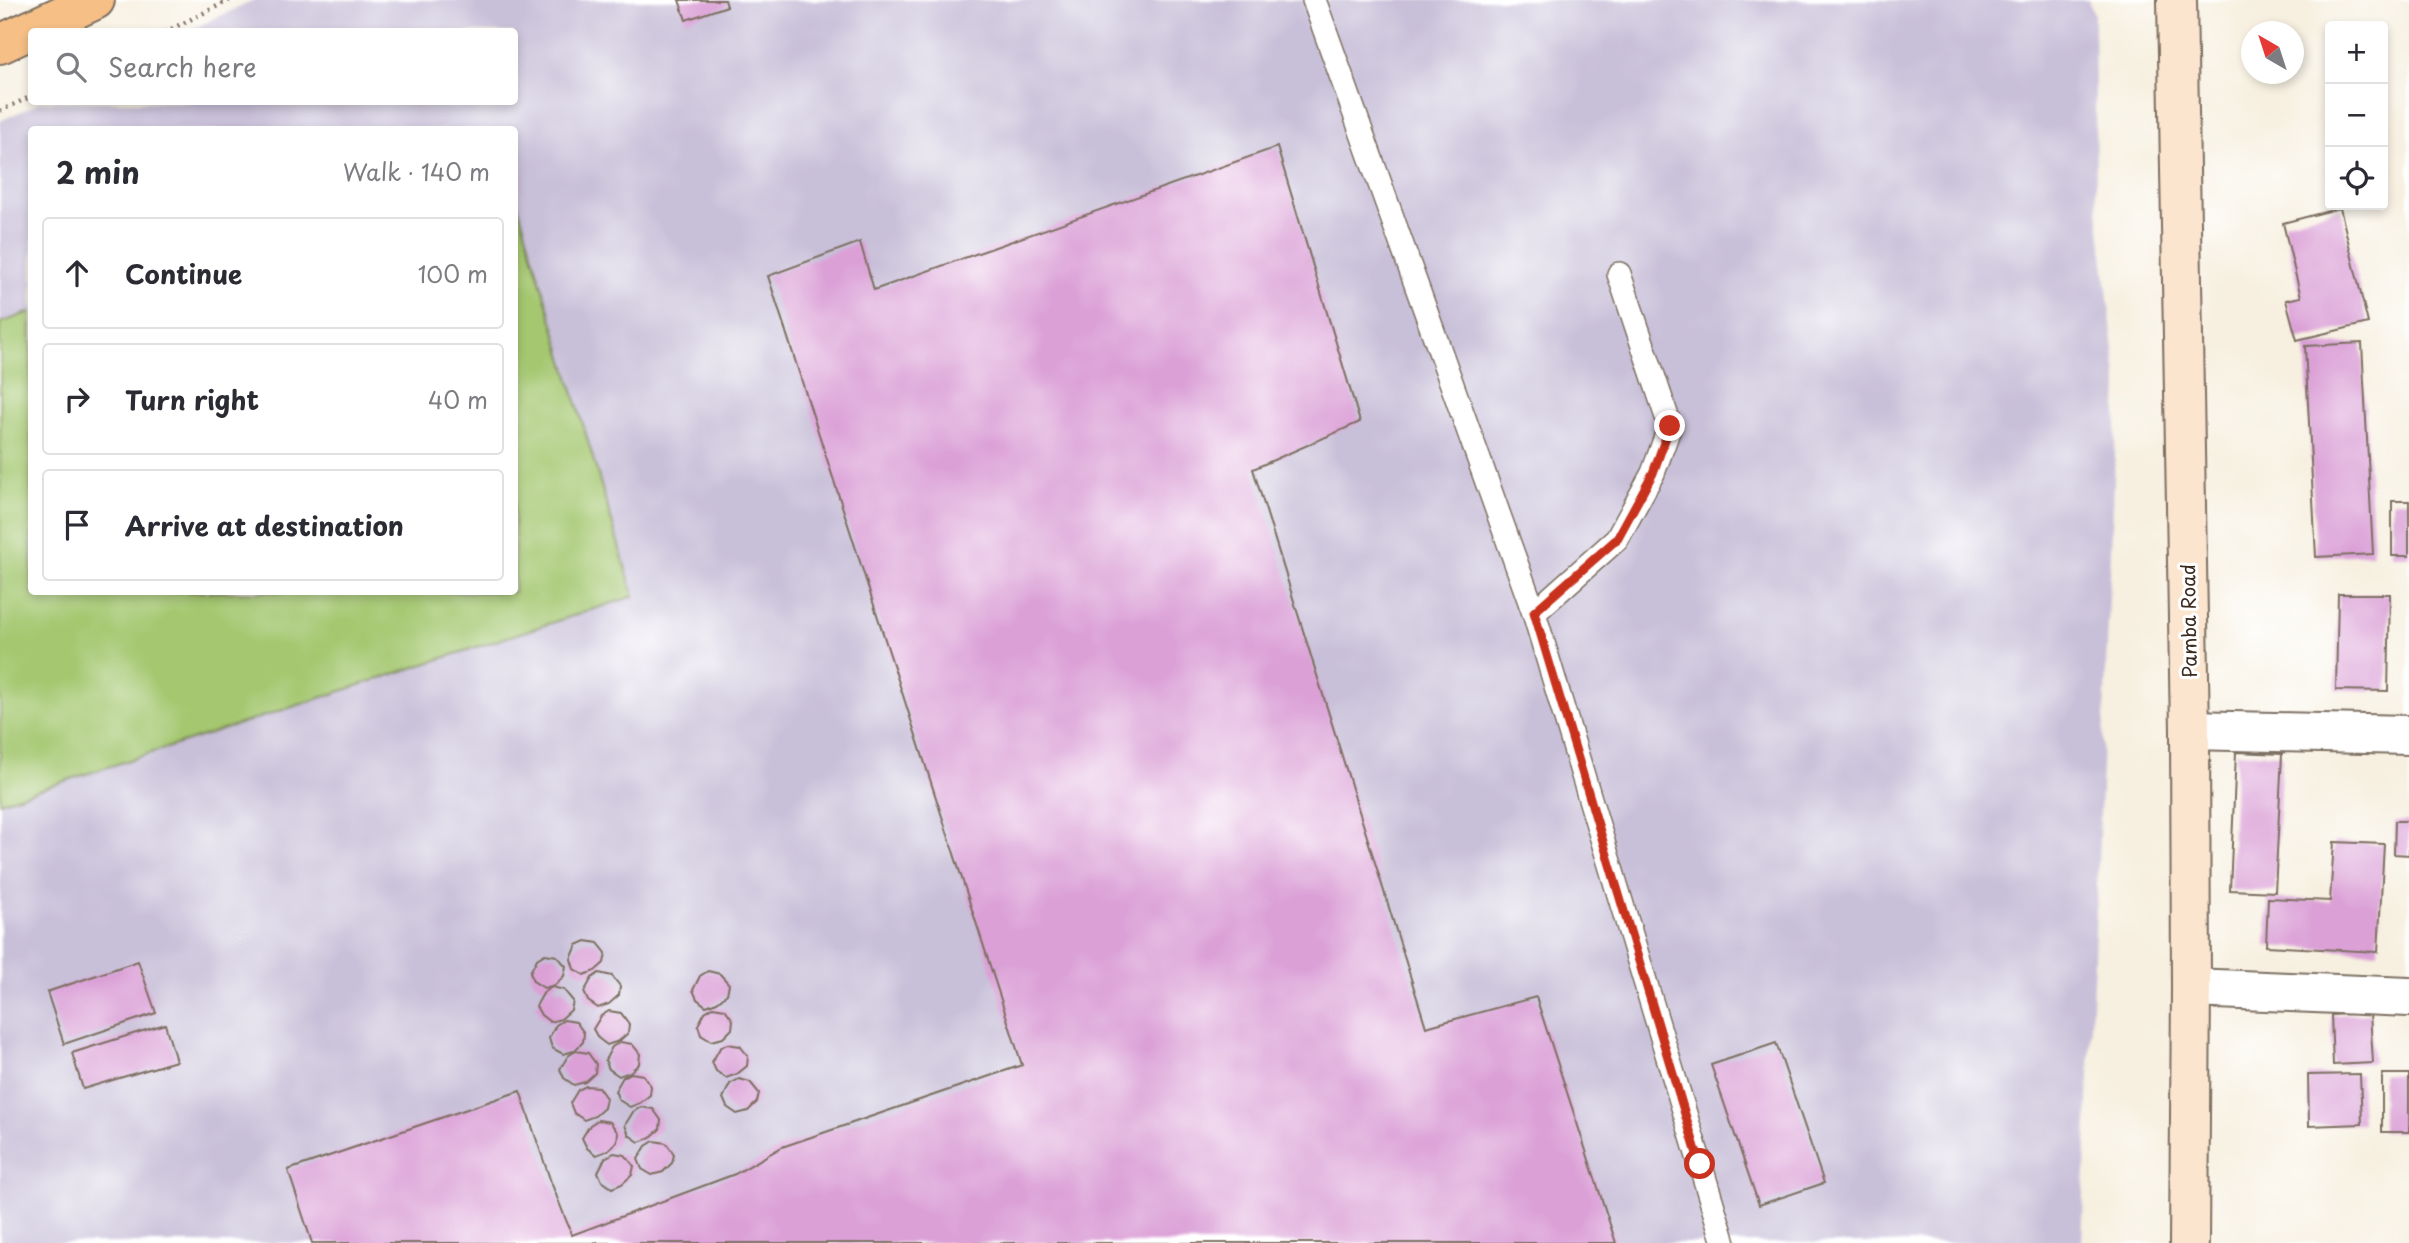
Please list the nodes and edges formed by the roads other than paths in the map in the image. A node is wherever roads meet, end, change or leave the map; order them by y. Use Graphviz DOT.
graph roads {
  1 [pos="95,0"];
  2 [pos="1314,0"];
  3 [pos="2177,0"];
  4 [pos="35,28"];
  5 [pos="28,31"];
  6 [pos="0,44"];
  7 [pos="1619,274"];
  8 [pos="1534,612"];
  9 [pos="2190,730"];
  10 [pos="2409,735"];
  11 [pos="2191,988"];
  12 [pos="2409,997"];
  13 [pos="1724,1243"];
  14 [pos="2189,1243"];
  1 -- 4 [label="main road"];
  2 -- 8 [label="lane"];
  3 -- 9 [label="main road, Pamba Road"];
  5 -- 6 [label="main road"];
  7 -- 8 [label="lane"];
  8 -- 13 [label="lane"];
  9 -- 10 [label="street"];
  9 -- 11 [label="main road, Pamba Road"];
  11 -- 12 [label="street"];
  11 -- 14 [label="main road, Pamba Road"];
}
